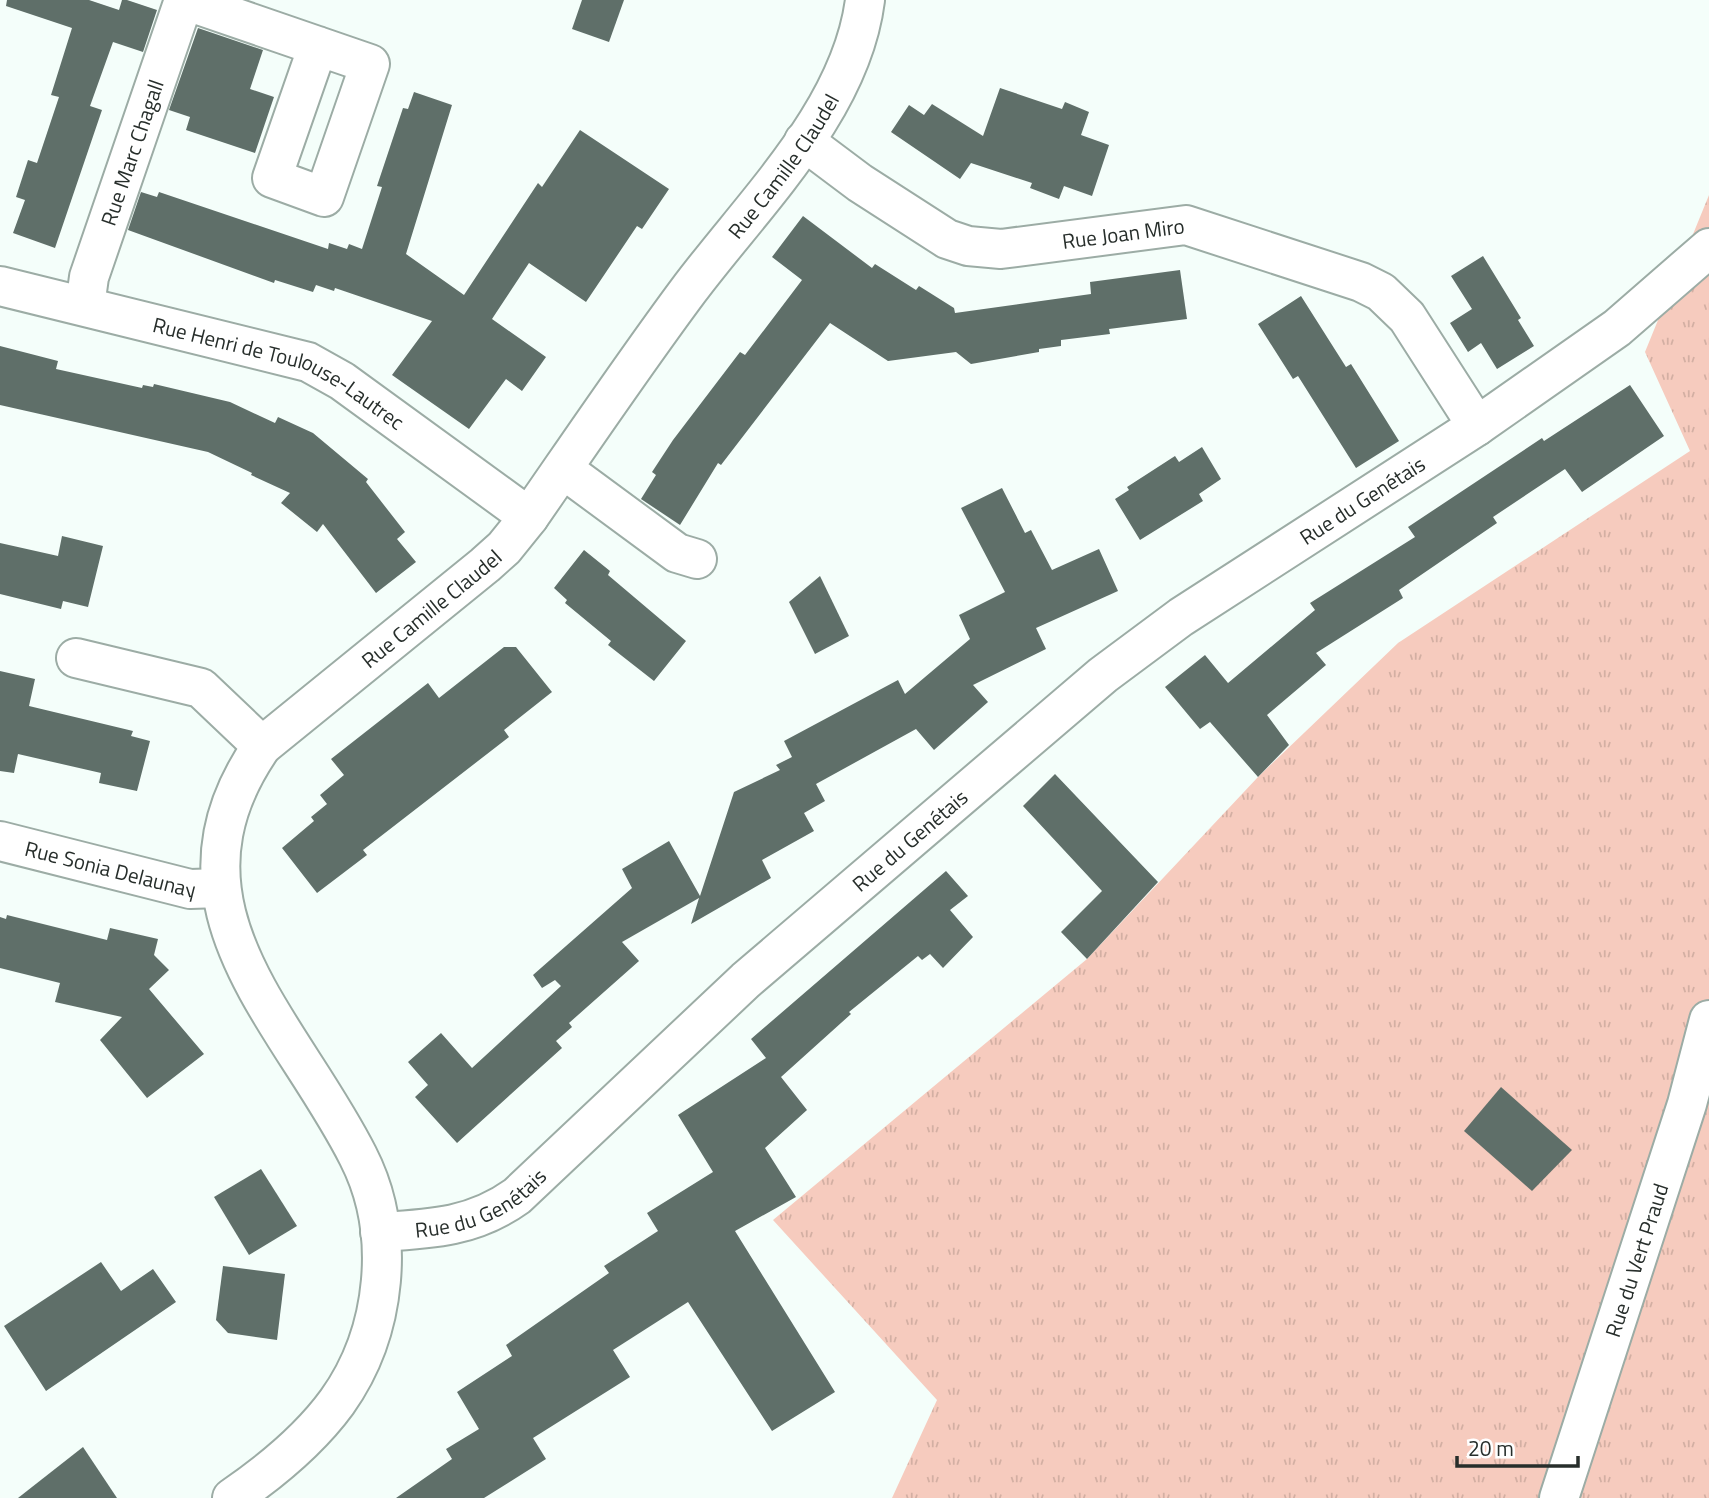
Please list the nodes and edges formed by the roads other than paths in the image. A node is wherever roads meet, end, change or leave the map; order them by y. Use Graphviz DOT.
graph roads {
  1 [pos="184,0"];
  2 [pos="865,0"];
  3 [pos="317,47"];
  4 [pos="804,141"];
  5 [pos="1709,248"];
  6 [pos="0,286"];
  7 [pos="85,306"];
  8 [pos="1478,426"];
  9 [pos="563,468"];
  10 [pos="529,517"];
  11 [pos="697,559"];
  12 [pos="76,658"];
  13 [pos="262,746"];
  14 [pos="0,841"];
  15 [pos="222,888"];
  16 [pos="1709,1020"];
  17 [pos="380,1232"];
  18 [pos="232,1498"];
  19 [pos="1559,1498"];
  1 -- 3 [label="street, Rue Marc Chagall"];
  1 -- 7 [label="street, Rue Marc Chagall"];
  2 -- 4 [label="street, Rue Camille Claudel"];
  4 -- 8 [label="street, Rue Joan Miro"];
  4 -- 9 [label="street, Rue Camille Claudel"];
  5 -- 8 [label="street, Rue du Genétais"];
  6 -- 7 [label="street, Rue Henri de Toulouse-Lautrec"];
  7 -- 10 [label="street, Rue Henri de Toulouse-Lautrec"];
  8 -- 17 [label="street, Rue du Genétais"];
  9 -- 10 [label="street, Rue Camille Claudel"];
  9 -- 11 [label="street"];
  10 -- 13 [label="street, Rue Camille Claudel"];
  12 -- 13 [label="street"];
  13 -- 15 [label="street, Rue Camille Claudel"];
  14 -- 15 [label="street, Rue Sonia Delaunay"];
  15 -- 17 [label="street, Rue Camille Claudel"];
  16 -- 19 [label="street, Rue du Vert Praud"];
  17 -- 18 [label="street, Rue du Genétais"];
}
